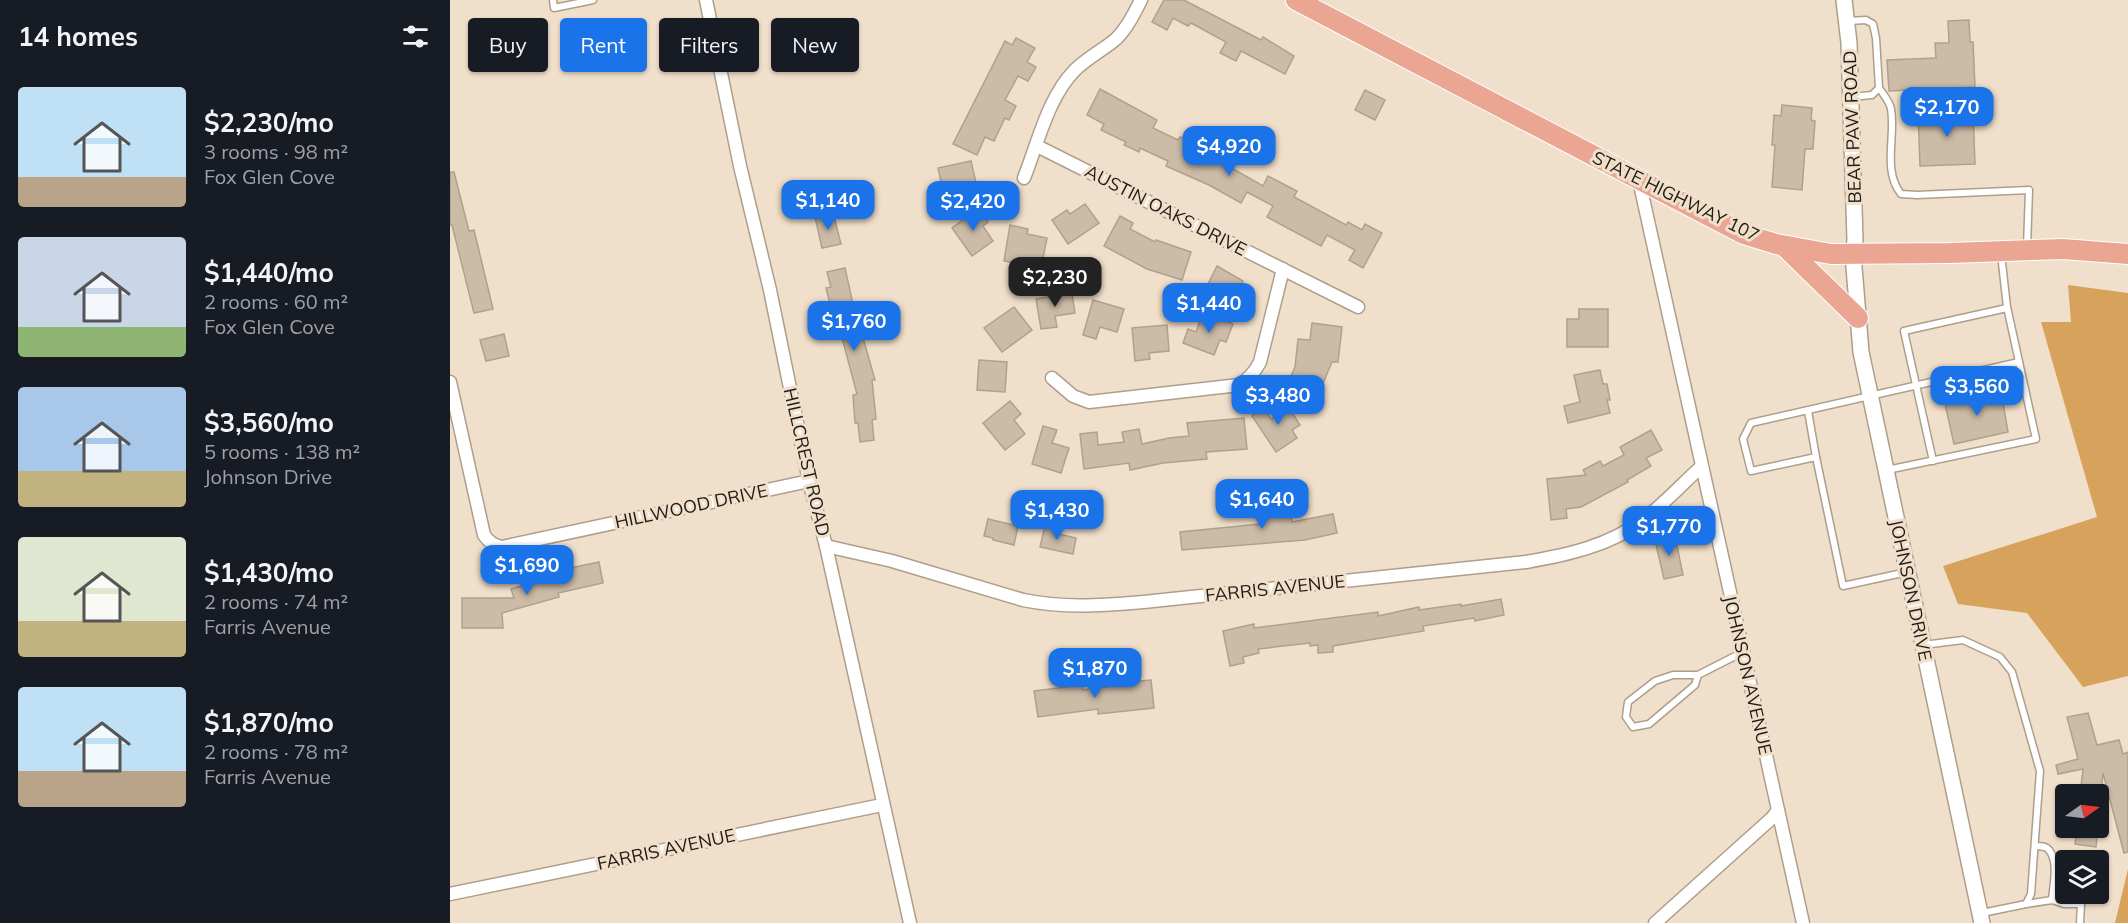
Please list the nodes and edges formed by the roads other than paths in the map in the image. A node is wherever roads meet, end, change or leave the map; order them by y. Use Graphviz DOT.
graph roads {
  1 [pos="553,0"];
  2 [pos="593,0"];
  3 [pos="706,0"];
  4 [pos="1141,0"];
  5 [pos="1296,0"];
  6 [pos="1844,0"];
  7 [pos="1847,21"];
  8 [pos="1879,88"];
  9 [pos="1851,97"];
  10 [pos="1037,146"];
  11 [pos="1024,178"];
  12 [pos="1640,180"];
  13 [pos="1784,246"];
  14 [pos="2027,250"];
  15 [pos="2001,251"];
  16 [pos="2128,254"];
  17 [pos="1853,255"];
  18 [pos="1283,269"];
  19 [pos="1358,307"];
  20 [pos="2007,308"];
  21 [pos="1858,318"];
  22 [pos="2019,362"];
  23 [pos="1052,378"];
  24 [pos="450,382"];
  25 [pos="1916,386"];
  26 [pos="1870,397"];
  27 [pos="1808,411"];
  28 [pos="1816,457"];
  29 [pos="1933,461"];
  30 [pos="1701,467"];
  31 [pos="1886,471"];
  32 [pos="809,481"];
  33 [pos="826,546"];
  34 [pos="1907,572"];
  35 [pos="1922,645"];
  36 [pos="1743,652"];
  37 [pos="1698,675"];
  38 [pos="882,805"];
  39 [pos="1778,810"];
  40 [pos="2035,846"];
  41 [pos="450,894"];
  42 [pos="2052,900"];
  43 [pos="2055,901"];
  44 [pos="2026,903"];
  45 [pos="2081,904"];
  46 [pos="1981,918"];
  47 [pos="910,923"];
  48 [pos="1655,923"];
  49 [pos="1803,923"];
  50 [pos="2080,923"];
  1 -- 2 [label="lane"];
  3 -- 32 [label="street, HILLCREST ROAD"];
  4 -- 10 [label="street"];
  5 -- 12 [label="main road, STATE HIGHWAY 107"];
  6 -- 7 [label="street, BEAR PAW ROAD"];
  7 -- 8 [label="lane"];
  7 -- 9 [label="street, BEAR PAW ROAD"];
  8 -- 9 [label="lane"];
  8 -- 14 [label="lane"];
  9 -- 17 [label="street, BEAR PAW ROAD"];
  10 -- 11 [label="street"];
  10 -- 18 [label="street, AUSTIN OAKS DRIVE"];
  12 -- 13 [label="main road, STATE HIGHWAY 107"];
  12 -- 30 [label="street, JOHNSON AVENUE"];
  13 -- 17 [label="main road, STATE HIGHWAY 107"];
  13 -- 21 [label="main road"];
  14 -- 15 [label="main road, STATE HIGHWAY 107"];
  14 -- 16 [label="main road, STATE HIGHWAY 107"];
  15 -- 17 [label="main road, STATE HIGHWAY 107"];
  15 -- 20 [label="lane"];
  17 -- 21 [label="street, JOHNSON DRIVE"];
  18 -- 19 [label="street, AUSTIN OAKS DRIVE"];
  18 -- 23 [label="street"];
  20 -- 22 [label="lane"];
  20 -- 25 [label="lane"];
  21 -- 26 [label="street, JOHNSON DRIVE"];
  22 -- 25 [label="lane"];
  22 -- 29 [label="lane"];
  24 -- 32 [label="street, HILLWOOD DRIVE"];
  25 -- 26 [label="lane"];
  25 -- 29 [label="lane"];
  26 -- 27 [label="lane"];
  26 -- 31 [label="street, JOHNSON DRIVE"];
  27 -- 28 [label="lane"];
  27 -- 28 [label="lane"];
  28 -- 34 [label="lane"];
  29 -- 31 [label="lane"];
  30 -- 33 [label="street, FARRIS AVENUE"];
  30 -- 36 [label="street, JOHNSON AVENUE"];
  31 -- 34 [label="street, JOHNSON DRIVE"];
  32 -- 33 [label="street, HILLCREST ROAD"];
  33 -- 38 [label="street, HILLCREST ROAD"];
  34 -- 35 [label="street, JOHNSON DRIVE"];
  35 -- 40 [label="lane"];
  35 -- 46 [label="street, JOHNSON DRIVE"];
  36 -- 37 [label="lane"];
  36 -- 39 [label="street, JOHNSON AVENUE"];
  37 -- 37 [label="lane"];
  38 -- 41 [label="street, FARRIS AVENUE"];
  38 -- 47 [label="street, HILLCREST ROAD"];
  39 -- 48 [label="street"];
  39 -- 49 [label="street, JOHNSON AVENUE"];
  40 -- 42 [label="lane"];
  40 -- 44 [label="lane"];
  42 -- 43 [label="lane"];
  42 -- 44 [label="lane"];
  44 -- 46 [label="lane"];
  45 -- 50 [label="lane"];
}
